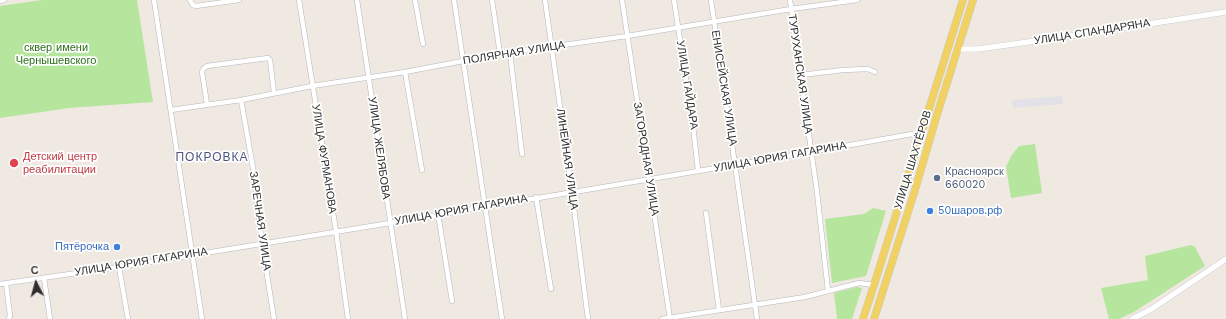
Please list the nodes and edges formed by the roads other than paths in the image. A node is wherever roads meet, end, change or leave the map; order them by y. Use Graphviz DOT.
graph roads {
  1 [pos="4,0"];
  2 [pos="154,0"];
  3 [pos="190,0"];
  4 [pos="239,0"];
  5 [pos="299,0"];
  6 [pos="358,0"];
  7 [pos="415,0"];
  8 [pos="454,0"];
  9 [pos="492,0"];
  10 [pos="545,0"];
  11 [pos="622,0"];
  12 [pos="674,0"];
  13 [pos="711,0"];
  14 [pos="790,0"];
  15 [pos="857,0"];
  16 [pos="963,0"];
  17 [pos="973,0"];
  18 [pos="0,1"];
  19 [pos="791,9"];
  20 [pos="1226,12"];
  21 [pos="714,22"];
  22 [pos="678,27"];
  23 [pos="627,36"];
  24 [pos="423,44"];
  25 [pos="552,47"];
  26 [pos="958,49"];
  27 [pos="510,53"];
  28 [pos="500,54"];
  29 [pos="463,61"];
  30 [pos="405,72"];
  31 [pos="875,72"];
  32 [pos="801,75"];
  33 [pos="369,77"];
  34 [pos="312,86"];
  35 [pos="274,93"];
  36 [pos="241,100"];
  37 [pos="207,104"];
  38 [pos="171,110"];
  39 [pos="920,138"];
  40 [pos="811,152"];
  41 [pos="522,154"];
  42 [pos="735,165"];
  43 [pos="422,170"];
  44 [pos="698,170"];
  45 [pos="649,179"];
  46 [pos="572,192"];
  47 [pos="536,197"];
  48 [pos="486,206"];
  49 [pos="706,213"];
  50 [pos="438,214"];
  51 [pos="390,223"];
  52 [pos="336,231"];
  53 [pos="262,243"];
  54 [pos="192,255"];
  55 [pos="1226,259"];
  56 [pos="119,266"];
  57 [pos="44,278"];
  58 [pos="6,283"];
  59 [pos="0,284"];
  60 [pos="874,285"];
  61 [pos="551,289"];
  62 [pos="828,291"];
  63 [pos="452,301"];
  64 [pos="754,305"];
  65 [pos="719,310"];
  66 [pos="670,318"];
  67 [pos="9,319"];
  68 [pos="50,319"];
  69 [pos="128,319"];
  70 [pos="202,319"];
  71 [pos="274,319"];
  72 [pos="348,319"];
  73 [pos="405,319"];
  74 [pos="502,319"];
  75 [pos="588,319"];
  76 [pos="662,319"];
  77 [pos="756,319"];
  78 [pos="863,319"];
  79 [pos="874,319"];
  80 [pos="1132,319"];
  1 -- 18 [label="street"];
  2 -- 38 [label="street"];
  3 -- 4 [label="street"];
  5 -- 34 [label="street, УЛИЦА ФУРМАНОВА"];
  6 -- 33 [label="street, УЛИЦА ЖЕЛЯБОВА"];
  7 -- 24 [label="street"];
  8 -- 29 [label="street"];
  9 -- 28 [label="street"];
  10 -- 25 [label="street, ЛИНЕЙНАЯ УЛИЦА"];
  11 -- 23 [label="street, ЗАГОРОДНАЯ УЛИЦА"];
  12 -- 22 [label="street, УЛИЦА ГАЙДАРА"];
  13 -- 21 [label="street, ЕНИСЕЙСКАЯ УЛИЦА"];
  14 -- 19 [label="street, ТУРУХАНСКАЯ УЛИЦА"];
  15 -- 19 [label="street, ПОЛЯРНАЯ УЛИЦА"];
  16 -- 39 [label="main road, УЛИЦА ШАХТЁРОВ"];
  17 -- 26 [label="main road, УЛИЦА ШАХТЁРОВ"];
  19 -- 21 [label="street, ПОЛЯРНАЯ УЛИЦА"];
  19 -- 32 [label="street, ТУРУХАНСКАЯ УЛИЦА"];
  20 -- 26 [label="street, УЛИЦА СПАНДАРЯНА"];
  21 -- 22 [label="street, ПОЛЯРНАЯ УЛИЦА"];
  21 -- 42 [label="street, ЕНИСЕЙСКАЯ УЛИЦА"];
  22 -- 23 [label="street, ПОЛЯРНАЯ УЛИЦА"];
  22 -- 44 [label="street, УЛИЦА ГАЙДАРА"];
  23 -- 25 [label="street, ПОЛЯРНАЯ УЛИЦА"];
  23 -- 45 [label="street, ЗАГОРОДНАЯ УЛИЦА"];
  25 -- 27 [label="street, ПОЛЯРНАЯ УЛИЦА"];
  25 -- 46 [label="street, ЛИНЕЙНАЯ УЛИЦА"];
  26 -- 79 [label="main road, УЛИЦА ШАХТЁРОВ"];
  27 -- 28 [label="street, ПОЛЯРНАЯ УЛИЦА"];
  27 -- 41 [label="street"];
  28 -- 29 [label="street, ПОЛЯРНАЯ УЛИЦА"];
  29 -- 30 [label="street, ПОЛЯРНАЯ УЛИЦА"];
  29 -- 48 [label="street"];
  30 -- 33 [label="street, ПОЛЯРНАЯ УЛИЦА"];
  30 -- 43 [label="street"];
  31 -- 32 [label="street"];
  32 -- 40 [label="street, ТУРУХАНСКАЯ УЛИЦА"];
  33 -- 34 [label="street, ПОЛЯРНАЯ УЛИЦА"];
  33 -- 51 [label="street, УЛИЦА ЖЕЛЯБОВА"];
  34 -- 35 [label="street, ПОЛЯРНАЯ УЛИЦА"];
  34 -- 52 [label="street, УЛИЦА ФУРМАНОВА"];
  35 -- 36 [label="street, ПОЛЯРНАЯ УЛИЦА"];
  35 -- 37 [label="street"];
  36 -- 37 [label="street, ПОЛЯРНАЯ УЛИЦА"];
  36 -- 53 [label="street, ЗАРЕЧНАЯ УЛИЦА"];
  37 -- 38 [label="street, ПОЛЯРНАЯ УЛИЦА"];
  38 -- 54 [label="street"];
  39 -- 40 [label="street, УЛИЦА ЮРИЯ ГАГАРИНА"];
  39 -- 60 [label="main road, УЛИЦА ШАХТЁРОВ"];
  40 -- 42 [label="street, УЛИЦА ЮРИЯ ГАГАРИНА"];
  40 -- 62 [label="street, ТУРУХАНСКАЯ УЛИЦА"];
  42 -- 44 [label="street, УЛИЦА ЮРИЯ ГАГАРИНА"];
  42 -- 64 [label="street, ЕНИСЕЙСКАЯ УЛИЦА"];
  44 -- 45 [label="street, УЛИЦА ЮРИЯ ГАГАРИНА"];
  45 -- 46 [label="street, УЛИЦА ЮРИЯ ГАГАРИНА"];
  45 -- 66 [label="street, ЗАГОРОДНАЯ УЛИЦА"];
  46 -- 47 [label="street, УЛИЦА ЮРИЯ ГАГАРИНА"];
  46 -- 75 [label="street, ЛИНЕЙНАЯ УЛИЦА"];
  47 -- 48 [label="street, УЛИЦА ЮРИЯ ГАГАРИНА"];
  47 -- 61 [label="street"];
  48 -- 50 [label="street, УЛИЦА ЮРИЯ ГАГАРИНА"];
  48 -- 74 [label="street"];
  49 -- 65 [label="street"];
  50 -- 51 [label="street, УЛИЦА ЮРИЯ ГАГАРИНА"];
  50 -- 63 [label="street"];
  51 -- 52 [label="street, УЛИЦА ЮРИЯ ГАГАРИНА"];
  51 -- 73 [label="street, УЛИЦА ЖЕЛЯБОВА"];
  52 -- 53 [label="street, УЛИЦА ЮРИЯ ГАГАРИНА"];
  52 -- 72 [label="street, УЛИЦА ФУРМАНОВА"];
  53 -- 54 [label="street, УЛИЦА ЮРИЯ ГАГАРИНА"];
  53 -- 71 [label="street, ЗАРЕЧНАЯ УЛИЦА"];
  54 -- 56 [label="street, УЛИЦА ЮРИЯ ГАГАРИНА"];
  54 -- 70 [label="street"];
  55 -- 80 [label="street"];
  56 -- 57 [label="street, УЛИЦА ЮРИЯ ГАГАРИНА"];
  56 -- 69 [label="street"];
  57 -- 58 [label="street, УЛИЦА ЮРИЯ ГАГАРИНА"];
  57 -- 68 [label="street"];
  58 -- 59 [label="street, УЛИЦА ЮРИЯ ГАГАРИНА"];
  58 -- 67 [label="street"];
  60 -- 62 [label="street"];
  60 -- 78 [label="main road, УЛИЦА ШАХТЁРОВ"];
  62 -- 64 [label="street"];
  64 -- 65 [label="street"];
  64 -- 77 [label="street, ЕНИСЕЙСКАЯ УЛИЦА"];
  65 -- 66 [label="street"];
  66 -- 76 [label="street"];
}
